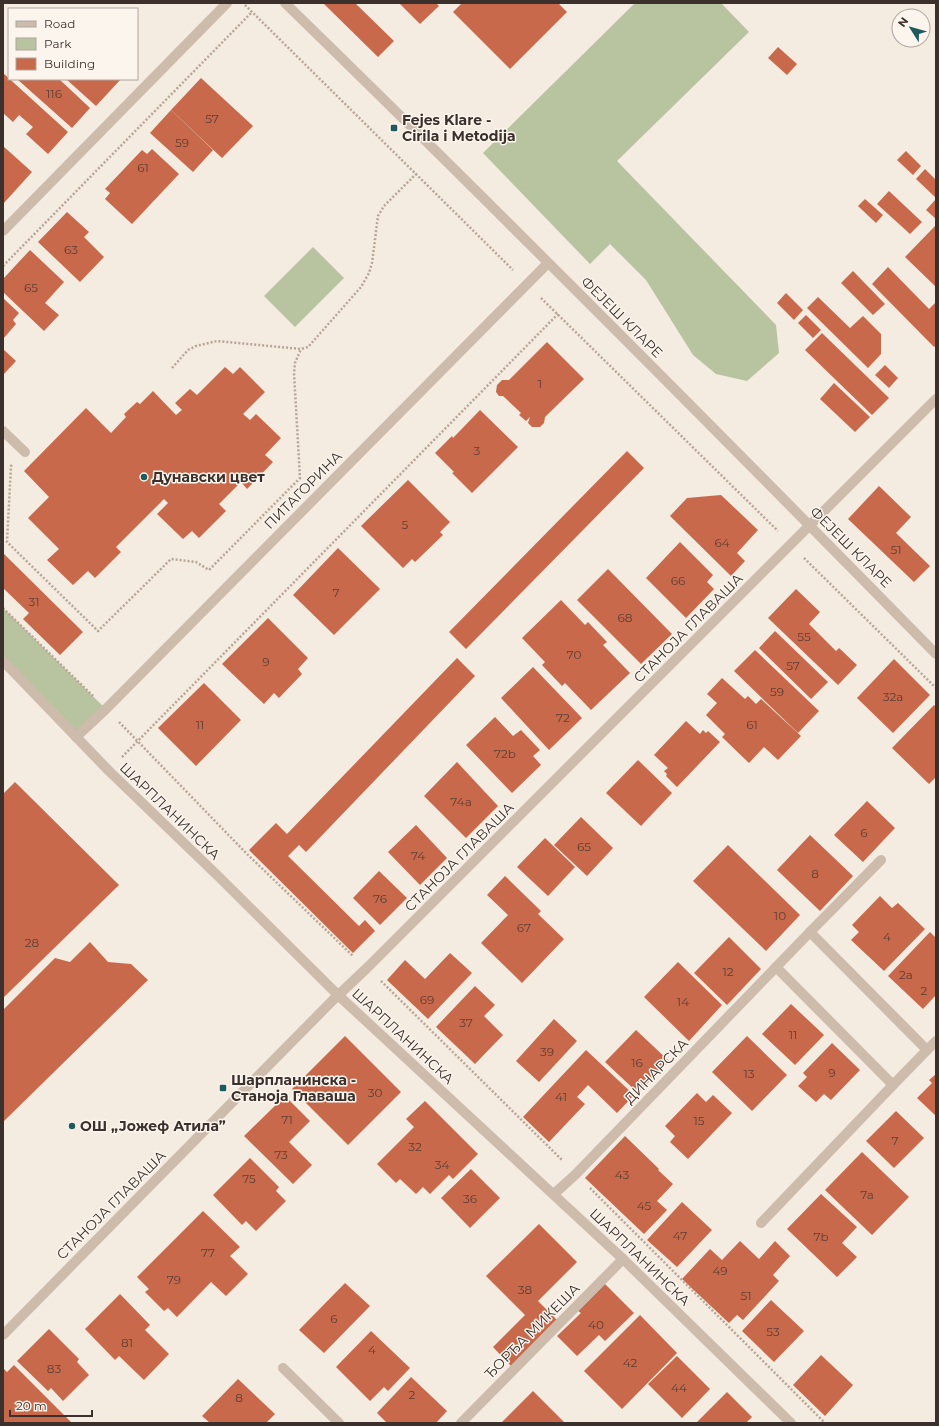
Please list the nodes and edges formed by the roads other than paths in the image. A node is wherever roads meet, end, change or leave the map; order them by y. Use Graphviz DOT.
graph roads {
  1 [pos="227,3"];
  2 [pos="286,3"];
  3 [pos="3,231"];
  4 [pos="548,263"];
  5 [pos="936,399"];
  6 [pos="3,431"];
  7 [pos="24,452"];
  8 [pos="810,525"];
  9 [pos="936,654"];
  10 [pos="3,661"];
  11 [pos="76,737"];
  12 [pos="881,860"];
  13 [pos="810,932"];
  14 [pos="776,967"];
  15 [pos="338,995"];
  16 [pos="936,1041"];
  17 [pos="927,1050"];
  18 [pos="893,1085"];
  19 [pos="554,1194"];
  20 [pos="761,1223"];
  21 [pos="623,1258"];
  22 [pos="3,1335"];
  23 [pos="283,1368"];
  24 [pos="339,1423"];
  25 [pos="460,1423"];
  26 [pos="792,1423"];
  1 -- 3 [label="street"];
  2 -- 4 [label="street, ФЕЈЕШ КЛАРЕ"];
  4 -- 8 [label="street, ФЕЈЕШ КЛАРЕ"];
  4 -- 11 [label="street, ПИТАГОРИНА"];
  5 -- 8 [label="street, СТАНОЈА ГЛАВАША"];
  6 -- 7 [label="street"];
  8 -- 9 [label="street, ФЕЈЕШ КЛАРЕ"];
  8 -- 15 [label="street, СТАНОЈА ГЛАВАША"];
  10 -- 11 [label="street, ШАРПЛАНИНСКА"];
  11 -- 15 [label="street, ШАРПЛАНИНСКА"];
  12 -- 13 [label="street, ДИНАРСКА"];
  13 -- 14 [label="street, ДИНАРСКА"];
  13 -- 17 [label="street"];
  14 -- 18 [label="street"];
  14 -- 19 [label="street, ДИНАРСКА"];
  15 -- 19 [label="street, ШАРПЛАНИНСКА"];
  15 -- 22 [label="street, СТАНОЈА ГЛАВАША"];
  16 -- 17 [label="street"];
  17 -- 18 [label="street"];
  18 -- 20 [label="street"];
  19 -- 21 [label="street, ШАРПЛАНИНСКА"];
  21 -- 25 [label="street, ЂОРЂА МИКЕША"];
  21 -- 26 [label="street, ШАРПЛАНИНСКА"];
  23 -- 24 [label="street"];
}
